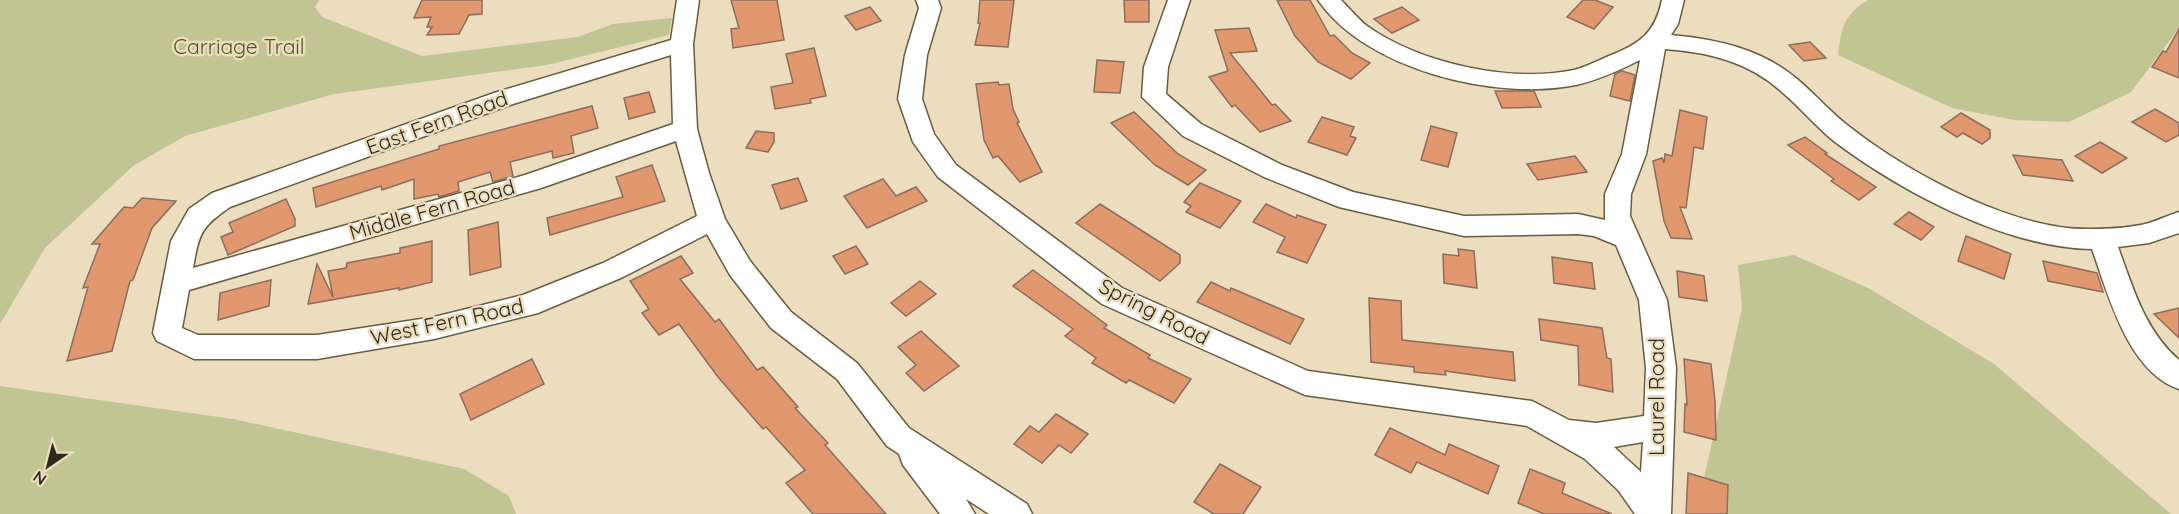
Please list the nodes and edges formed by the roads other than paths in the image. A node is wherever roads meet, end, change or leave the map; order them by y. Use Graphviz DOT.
graph roads {
  1 [pos="688,0"];
  2 [pos="927,0"];
  3 [pos="1179,0"];
  4 [pos="1329,0"];
  5 [pos="1673,0"];
  6 [pos="1655,41"];
  7 [pos="682,44"];
  8 [pos="685,129"];
  9 [pos="1618,194"];
  10 [pos="712,220"];
  11 [pos="2179,222"];
  12 [pos="1560,224"];
  13 [pos="2101,237"];
  14 [pos="1626,238"];
  15 [pos="177,283"];
  16 [pos="2179,377"];
  17 [pos="1659,427"];
  18 [pos="1567,431"];
  19 [pos="898,436"];
  20 [pos="959,514"];
  21 [pos="1016,514"];
  22 [pos="1655,514"];
  1 -- 7 [label="street"];
  2 -- 18 [label="street, Spring Road"];
  3 -- 12 [label="street"];
  4 -- 6 [label="street"];
  5 -- 6 [label="street"];
  6 -- 9 [label="street, Laurel Road"];
  6 -- 13 [label="street"];
  7 -- 8 [label="street"];
  7 -- 15 [label="street, East Fern Road"];
  8 -- 10 [label="street"];
  8 -- 15 [label="street, Middle Fern Road"];
  9 -- 12 [label="street"];
  9 -- 14 [label="street, Laurel Road"];
  10 -- 15 [label="street, West Fern Road"];
  10 -- 19 [label="street"];
  11 -- 13 [label="street"];
  12 -- 14 [label="street"];
  13 -- 16 [label="street"];
  14 -- 17 [label="street, Laurel Road"];
  17 -- 18 [label="street, Spring Road"];
  17 -- 22 [label="street, Laurel Road"];
  18 -- 22 [label="street, Spring Road"];
  19 -- 20 [label="street"];
  19 -- 21 [label="street"];
}
